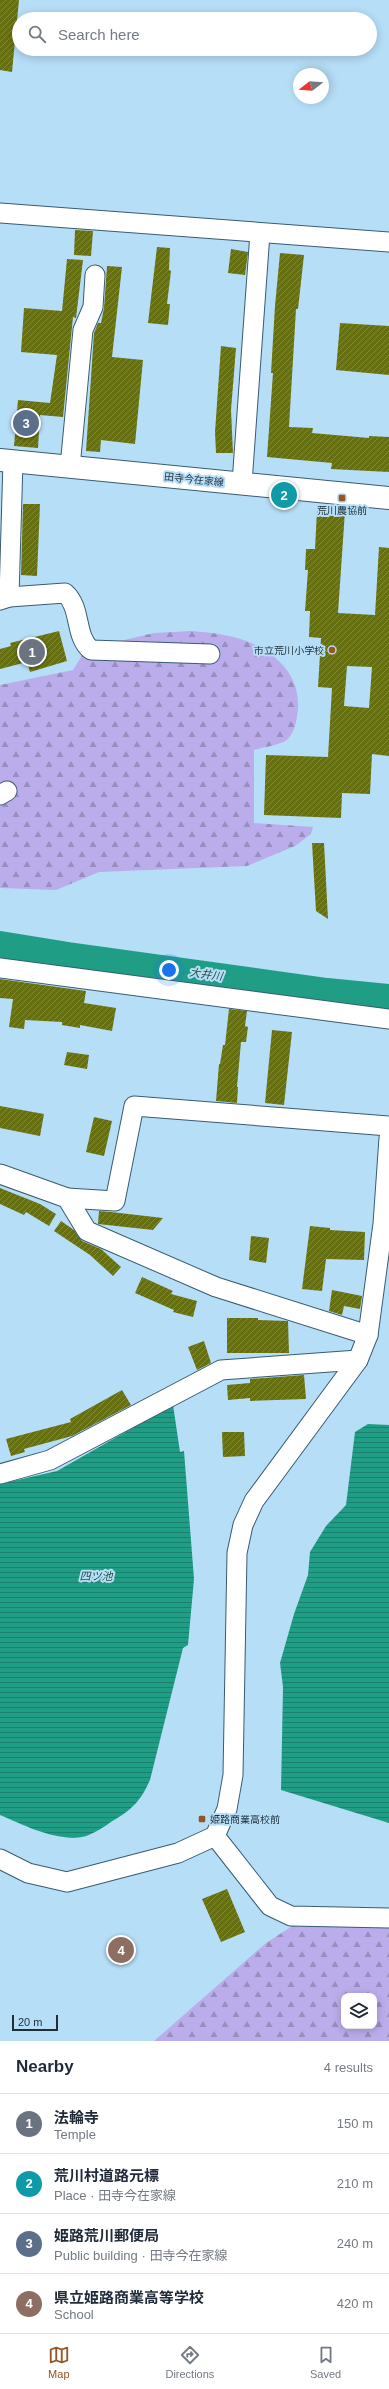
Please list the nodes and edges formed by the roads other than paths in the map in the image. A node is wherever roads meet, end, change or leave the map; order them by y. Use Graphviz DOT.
graph roads {
  1 [pos="0,213"];
  2 [pos="260,233"];
  3 [pos="389,242"];
  4 [pos="95,275"];
  5 [pos="7,460"];
  6 [pos="70,467"];
  7 [pos="242,483"];
  8 [pos="389,498"];
  9 [pos="4,598"];
  10 [pos="210,654"];
  11 [pos="0,968"];
  12 [pos="389,1019"];
  13 [pos="389,1126"];
  14 [pos="389,1138"];
  15 [pos="0,1174"];
  16 [pos="67,1198"];
  17 [pos="386,1224"];
  18 [pos="368,1335"];
  19 [pos="358,1360"];
  20 [pos="0,1474"];
  21 [pos="214,1836"];
  22 [pos="0,1859"];
  23 [pos="389,1918"];
  1 -- 2 [label="street"];
  2 -- 3 [label="street"];
  2 -- 7 [label="street"];
  4 -- 6 [label="street"];
  5 -- 6 [label="main road, 田寺今在家線"];
  5 -- 9 [label="street"];
  6 -- 7 [label="main road, 田寺今在家線"];
  7 -- 8 [label="main road, 田寺今在家線"];
  9 -- 10 [label="street"];
  11 -- 12 [label="street"];
  13 -- 16 [label="street"];
  14 -- 17 [label="street"];
  15 -- 16 [label="street"];
  16 -- 18 [label="street"];
  17 -- 18 [label="street"];
  18 -- 19 [label="street"];
  19 -- 20 [label="street"];
  19 -- 21 [label="street"];
  21 -- 22 [label="street"];
  21 -- 23 [label="street"];
}
